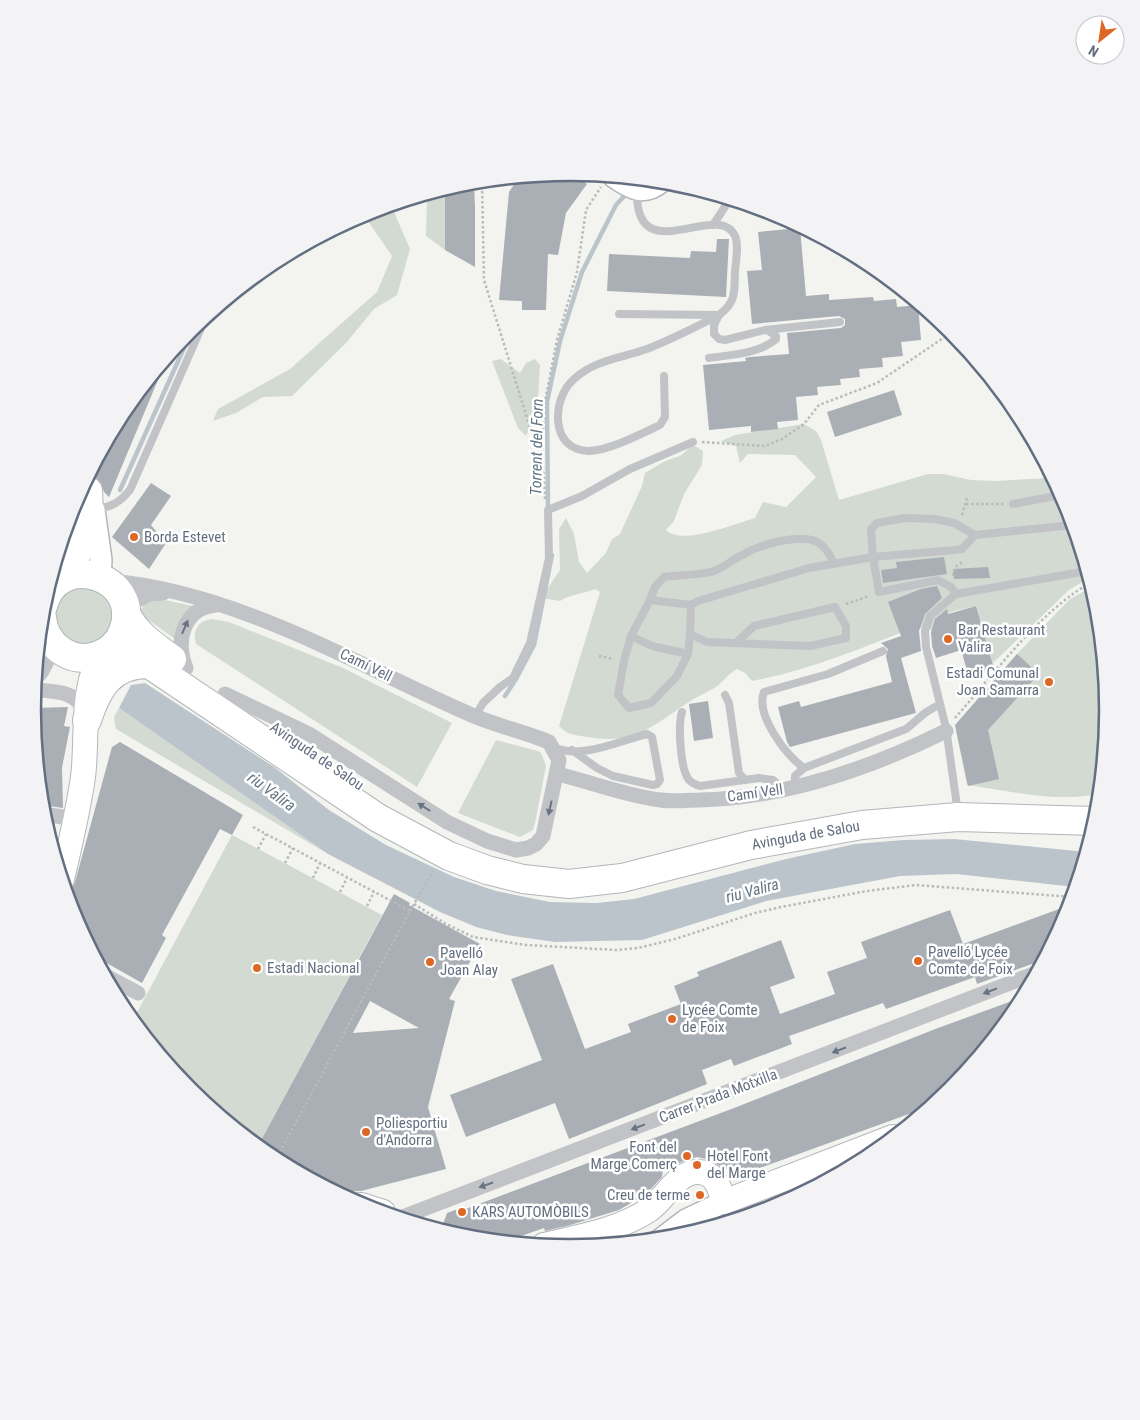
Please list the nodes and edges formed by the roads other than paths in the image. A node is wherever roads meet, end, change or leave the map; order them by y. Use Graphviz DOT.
graph roads {
  1 [pos="620,184"];
  2 [pos="651,188"];
  3 [pos="726,205"];
  4 [pos="713,225"];
  5 [pos="619,314"];
  6 [pos="719,315"];
  7 [pos="840,322"];
  8 [pos="765,330"];
  9 [pos="199,333"];
  10 [pos="708,358"];
  11 [pos="664,376"];
  12 [pos="693,442"];
  13 [pos="1053,496"];
  14 [pos="91,501"];
  15 [pos="1013,504"];
  16 [pos="1066,526"];
  17 [pos="975,535"];
  18 [pos="872,557"];
  19 [pos="834,564"];
  20 [pos="1081,572"];
  21 [pos="103,579"];
  22 [pos="57,581"];
  23 [pos="56,586"];
  24 [pos="182,594"];
  25 [pos="956,594"];
  26 [pos="650,600"];
  27 [pos="218,605"];
  28 [pos="691,605"];
  29 [pos="125,610"];
  30 [pos="690,634"];
  31 [pos="631,636"];
  32 [pos="50,638"];
  33 [pos="737,642"];
  34 [pos="883,651"];
  35 [pos="105,652"];
  36 [pos="688,654"];
  37 [pos="149,664"];
  38 [pos="186,668"];
  39 [pos="43,670"];
  40 [pos="42,691"];
  41 [pos="225,694"];
  42 [pos="725,696"];
  43 [pos="940,705"];
  44 [pos="682,712"];
  45 [pos="476,717"];
  46 [pos="87,720"];
  47 [pos="946,730"];
  48 [pos="572,750"];
  49 [pos="556,760"];
  50 [pos="804,768"];
  51 [pos="745,780"];
  52 [pos="789,788"];
  53 [pos="52,815"];
  54 [pos="958,817"];
  55 [pos="76,819"];
  56 [pos="1087,822"];
  57 [pos="65,867"];
  58 [pos="523,879"];
  59 [pos="1026,977"];
  60 [pos="117,982"];
  61 [pos="138,993"];
  62 [pos="872,1144"];
  63 [pos="729,1193"];
  64 [pos="410,1214"];
  65 [pos="674,1229"];
  66 [pos="569,1239"];
  1 -- 2 [label="main road"];
  1 -- 4 [label="lane"];
  3 -- 4 [label="lane"];
  4 -- 6 [label="lane"];
  5 -- 6 [label="lane"];
  6 -- 8 [label="lane"];
  6 -- 11 [label="lane"];
  7 -- 8 [label="lane"];
  8 -- 10 [label="lane"];
  9 -- 14 [label="lane"];
  12 -- 45 [label="lane"];
  13 -- 15 [label="lane"];
  14 -- 21 [label="main road"];
  14 -- 22 [label="highway"];
  16 -- 17 [label="lane"];
  17 -- 18 [label="lane"];
  17 -- 18 [label="lane"];
  18 -- 19 [label="lane"];
  18 -- 25 [label="lane"];
  19 -- 26 [label="lane"];
  19 -- 28 [label="lane"];
  20 -- 25 [label="lane"];
  21 -- 23 [label="highway"];
  21 -- 24 [label="street, Camí Vell"];
  21 -- 29 [label="highway, Avinguda de Salou"];
  24 -- 27 [label="street, Camí Vell"];
  24 -- 29 [label="street, Camí Vell"];
  25 -- 43 [label="lane"];
  26 -- 28 [label="lane"];
  26 -- 31 [label="lane"];
  38 -- 27 [label="street, one-way"];
  27 -- 45 [label="street, Camí Vell"];
  28 -- 30 [label="lane"];
  29 -- 35 [label="highway"];
  29 -- 38 [label="highway, Avinguda de Salou"];
  30 -- 33 [label="lane"];
  30 -- 36 [label="lane"];
  31 -- 36 [label="lane"];
  31 -- 36 [label="lane"];
  32 -- 35 [label="highway"];
  32 -- 39 [label="street"];
  32 -- 46 [label="main road"];
  33 -- 33 [label="lane"];
  34 -- 50 [label="lane"];
  35 -- 37 [label="highway, Avinguda de Salou"];
  35 -- 46 [label="main road"];
  37 -- 46 [label="highway"];
  37 -- 58 [label="highway, Avinguda de Salou"];
  38 -- 41 [label="highway, Avinguda de Salou"];
  40 -- 46 [label="street"];
  49 -- 41 [label="street, one-way"];
  41 -- 58 [label="highway, Avinguda de Salou"];
  42 -- 51 [label="lane"];
  43 -- 47 [label="lane"];
  43 -- 50 [label="lane"];
  44 -- 51 [label="lane"];
  45 -- 49 [label="street, Camí Vell"];
  46 -- 55 [label="main road"];
  47 -- 52 [label="street, Camí Vell"];
  47 -- 54 [label="lane"];
  48 -- 48 [label="lane"];
  48 -- 49 [label="lane"];
  49 -- 52 [label="street, Camí Vell"];
  50 -- 52 [label="lane"];
  51 -- 52 [label="lane"];
  53 -- 55 [label="street"];
  54 -- 56 [label="highway, Avinguda de Salou"];
  54 -- 58 [label="highway, Avinguda de Salou"];
  55 -- 57 [label="main road"];
  59 -- 64 [label="street, Carrer Prada Motxilla, one-way"];
  60 -- 61 [label="street"];
  62 -- 63 [label="main road"];
  63 -- 65 [label="main road"];
  63 -- 66 [label="main road"];
}
